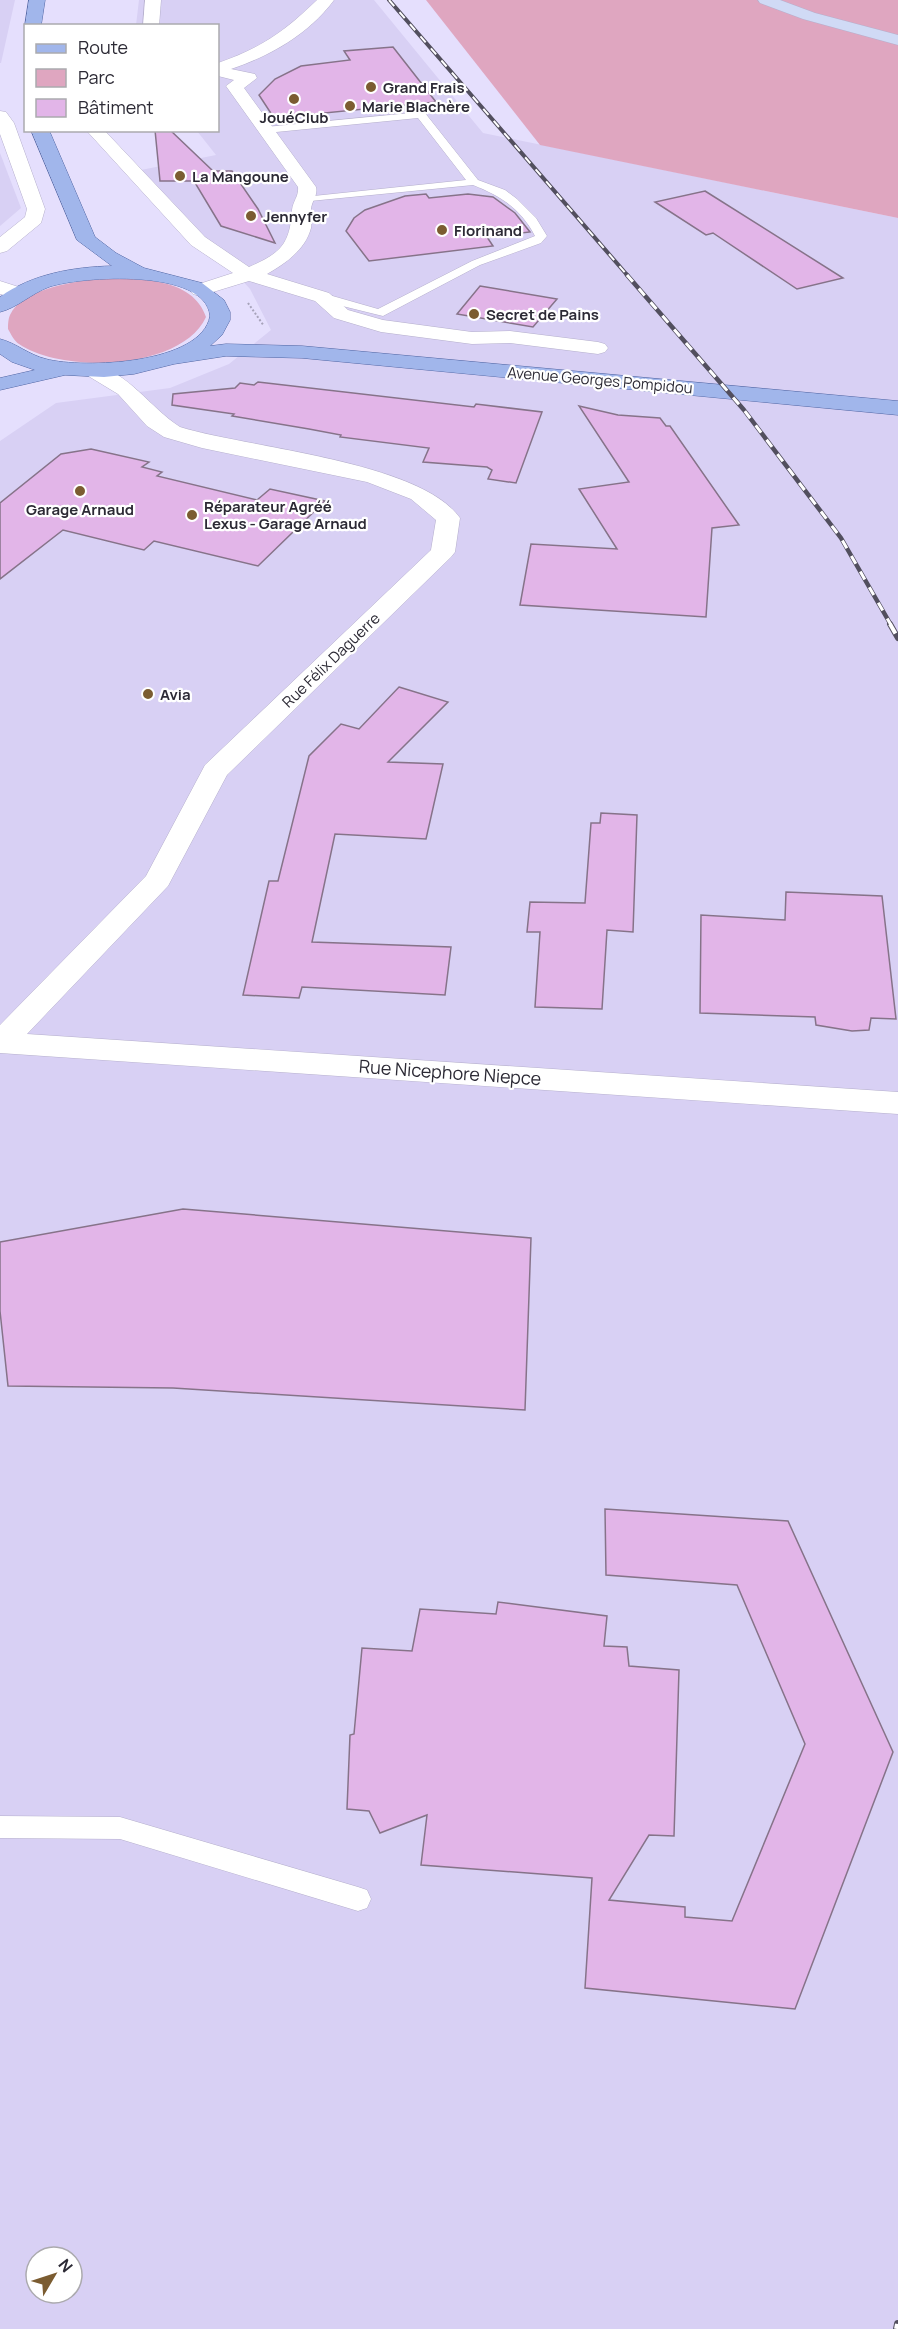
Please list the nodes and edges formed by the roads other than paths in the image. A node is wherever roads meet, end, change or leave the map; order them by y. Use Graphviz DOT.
graph roads {
  1 [pos="37,0"];
  2 [pos="153,0"];
  3 [pos="326,0"];
  4 [pos="766,0"];
  5 [pos="33,24"];
  6 [pos="151,24"];
  7 [pos="898,40"];
  8 [pos="219,70"];
  9 [pos="219,70"];
  10 [pos="0,116"];
  11 [pos="266,130"];
  12 [pos="41,132"];
  13 [pos="96,132"];
  14 [pos="474,182"];
  15 [pos="304,200"];
  16 [pos="87,240"];
  17 [pos="0,247"];
  18 [pos="140,273"];
  19 [pos="247,274"];
  20 [pos="71,276"];
  21 [pos="9,290"];
  22 [pos="200,290"];
  23 [pos="322,297"];
  24 [pos="0,306"];
  25 [pos="218,325"];
  26 [pos="472,338"];
  27 [pos="2,347"];
  28 [pos="598,348"];
  29 [pos="302,352"];
  30 [pos="164,360"];
  31 [pos="464,367"];
  32 [pos="68,369"];
  33 [pos="92,370"];
  34 [pos="0,373"];
  35 [pos="0,384"];
  36 [pos="898,408"];
  37 [pos="150,415"];
  38 [pos="1,1042"];
  39 [pos="898,1102"];
  40 [pos="0,1827"];
  41 [pos="358,1899"];
  1 -- 5 [label="main road"];
  2 -- 6 [label="street"];
  3 -- 8 [label="street"];
  4 -- 7 [label="main road"];
  9 -- 11 [label="street"];
  10 -- 17 [label="street"];
  11 -- 14 [label="lane"];
  11 -- 15 [label="street"];
  12 -- 16 [label="main road"];
  13 -- 19 [label="street"];
  14 -- 15 [label="lane"];
  14 -- 23 [label="lane"];
  15 -- 19 [label="street"];
  16 -- 18 [label="main road"];
  16 -- 20 [label="main road"];
  18 -- 20 [label="main road"];
  18 -- 22 [label="main road"];
  19 -- 22 [label="street"];
  19 -- 23 [label="street"];
  20 -- 21 [label="main road"];
  21 -- 24 [label="main road"];
  22 -- 25 [label="main road"];
  23 -- 26 [label="street"];
  25 -- 29 [label="main road, Avenue Georges Pompidou"];
  25 -- 30 [label="main road"];
  26 -- 28 [label="street"];
  26 -- 31 [label="street"];
  27 -- 32 [label="main road"];
  27 -- 34 [label="main road"];
  29 -- 30 [label="main road, Avenue Georges Pompidou"];
  29 -- 31 [label="main road, Avenue Georges Pompidou"];
  30 -- 33 [label="main road, Avenue Georges Pompidou"];
  30 -- 37 [label="street"];
  31 -- 36 [label="main road, Avenue Georges Pompidou"];
  32 -- 33 [label="main road, Avenue Georges Pompidou"];
  32 -- 35 [label="main road"];
  33 -- 37 [label="street, Rue Félix Daguerre"];
  37 -- 38 [label="street, Rue Félix Daguerre"];
  38 -- 39 [label="street, Rue Nicephore Niepce"];
  40 -- 41 [label="lane"];
}
